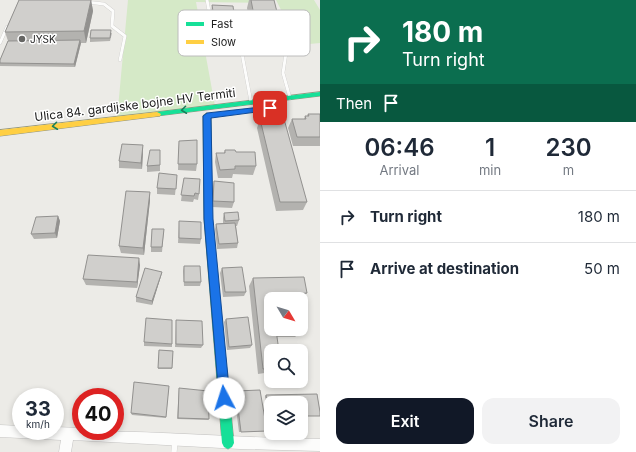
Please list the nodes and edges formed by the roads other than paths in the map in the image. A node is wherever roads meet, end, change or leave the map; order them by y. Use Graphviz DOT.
graph roads {
  1 [pos="207,0"];
  2 [pos="84,2"];
  3 [pos="209,10"];
  4 [pos="10,22"];
  5 [pos="0,43"];
  6 [pos="242,56"];
  7 [pos="286,56"];
  8 [pos="120,60"];
  9 [pos="320,94"];
  10 [pos="290,98"];
  11 [pos="251,102"];
  12 [pos="320,102"];
  13 [pos="207,116"];
  14 [pos="0,133"];
  15 [pos="0,141"];
  16 [pos="0,431"];
  17 [pos="68,433"];
  18 [pos="228,443"];
  19 [pos="320,445"];
  20 [pos="174,446"];
  21 [pos="266,449"];
  22 [pos="65,452"];
  1 -- 3 [label="lane"];
  2 -- 8 [label="lane"];
  4 -- 5 [label="lane"];
  6 -- 11 [label="lane"];
  7 -- 10 [label="lane"];
  9 -- 10 [label="main road, Ulica 84. gardijske bojne HV Termiti"];
  10 -- 11 [label="main road, Ulica 84. gardijske bojne HV Termiti"];
  11 -- 14 [label="main road, Ulica 84. gardijske bojne HV Termiti, one-way"];
  12 -- 13 [label="main road, Ulica 84. gardijske bojne HV Termiti"];
  13 -- 15 [label="main road, Ulica 84. gardijske bojne HV Termiti"];
  13 -- 18 [label="main road"];
  16 -- 17 [label="street"];
  17 -- 20 [label="street"];
  17 -- 22 [label="street"];
  18 -- 20 [label="street"];
  18 -- 21 [label="street"];
  19 -- 21 [label="street"];
}
